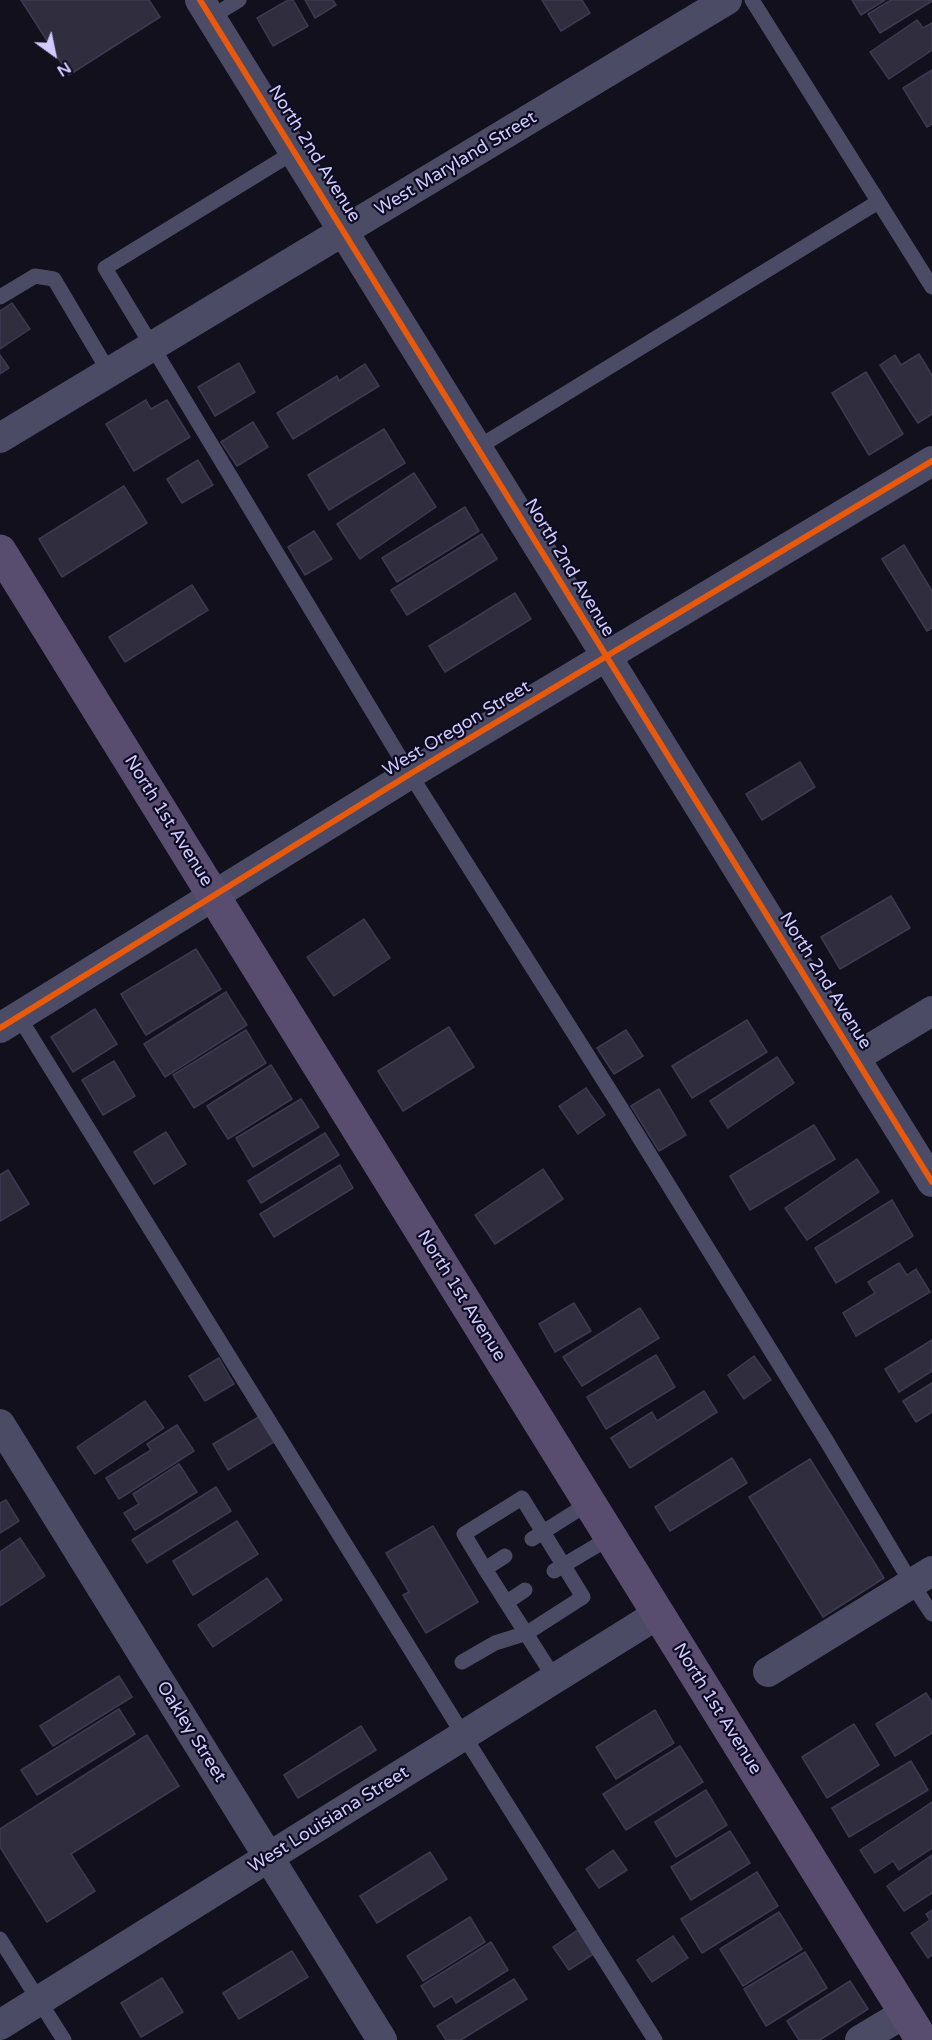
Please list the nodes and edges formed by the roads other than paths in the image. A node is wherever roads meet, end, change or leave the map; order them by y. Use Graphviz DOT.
graph roads {
  1 [pos="239,0"];
  2 [pos="727,0"];
  3 [pos="752,0"];
  4 [pos="206,9"];
  5 [pos="294,152"];
  6 [pos="878,202"];
  7 [pos="344,231"];
  8 [pos="932,287"];
  9 [pos="0,297"];
  10 [pos="152,347"];
  11 [pos="109,372"];
  12 [pos="0,438"];
  13 [pos="477,447"];
  14 [pos="932,461"];
  15 [pos="0,551"];
  16 [pos="606,657"];
  17 [pos="410,774"];
  18 [pos="214,896"];
  19 [pos="932,1011"];
  20 [pos="9,1023"];
  21 [pos="856,1058"];
  22 [pos="932,1182"];
  23 [pos="0,1424"];
  24 [pos="589,1503"];
  25 [pos="538,1536"];
  26 [pos="611,1537"];
  27 [pos="505,1557"];
  28 [pos="559,1568"];
  29 [pos="485,1569"];
  30 [pos="922,1578"];
  31 [pos="525,1590"];
  32 [pos="507,1602"];
  33 [pos="658,1614"];
  34 [pos="932,1614"];
  35 [pos="527,1633"];
  36 [pos="462,1662"];
  37 [pos="768,1672"];
  38 [pos="555,1679"];
  39 [pos="464,1736"];
  40 [pos="269,1858"];
  41 [pos="0,1939"];
  42 [pos="38,2001"];
  43 [pos="905,2013"];
  44 [pos="0,2025"];
  45 [pos="64,2040"];
  46 [pos="382,2040"];
  47 [pos="655,2040"];
  48 [pos="860,2040"];
  49 [pos="922,2040"];
  1 -- 4 [label="lane"];
  2 -- 7 [label="street, West Maryland Street"];
  3 -- 6 [label="lane"];
  4 -- 5 [label="street, North 2nd Avenue"];
  5 -- 7 [label="street, North 2nd Avenue"];
  5 -- 10 [label="lane"];
  6 -- 8 [label="lane"];
  6 -- 13 [label="lane"];
  7 -- 10 [label="street, West Maryland Street"];
  7 -- 13 [label="street, North 2nd Avenue"];
  9 -- 11 [label="lane"];
  10 -- 11 [label="street, West Maryland Street"];
  10 -- 17 [label="lane"];
  11 -- 12 [label="street, West Maryland Street"];
  13 -- 16 [label="street, North 2nd Avenue"];
  14 -- 16 [label="street, West Oregon Street"];
  15 -- 18 [label="main road, North 1st Avenue"];
  16 -- 17 [label="street, West Oregon Street"];
  16 -- 21 [label="street, North 2nd Avenue"];
  17 -- 18 [label="street, West Oregon Street"];
  17 -- 30 [label="lane"];
  18 -- 20 [label="street, West Oregon Street"];
  18 -- 24 [label="main road, North 1st Avenue"];
  19 -- 21 [label="street"];
  20 -- 39 [label="lane"];
  21 -- 22 [label="street, North 2nd Avenue"];
  23 -- 40 [label="street, Oakley Street"];
  24 -- 25 [label="lane"];
  24 -- 26 [label="main road, North 1st Avenue"];
  25 -- 28 [label="lane"];
  25 -- 29 [label="lane"];
  26 -- 28 [label="lane"];
  26 -- 33 [label="main road, North 1st Avenue"];
  27 -- 29 [label="lane"];
  28 -- 35 [label="lane"];
  29 -- 32 [label="lane"];
  30 -- 34 [label="lane"];
  30 -- 37 [label="street"];
  31 -- 32 [label="lane"];
  32 -- 35 [label="lane"];
  33 -- 38 [label="street, West Louisiana Street"];
  33 -- 43 [label="main road, North 1st Avenue"];
  35 -- 36 [label="lane"];
  35 -- 38 [label="lane"];
  38 -- 39 [label="street, West Louisiana Street"];
  39 -- 40 [label="street, West Louisiana Street"];
  39 -- 47 [label="lane"];
  40 -- 42 [label="street, West Louisiana Street"];
  40 -- 46 [label="street, Oakley Street"];
  41 -- 42 [label="lane"];
  42 -- 44 [label="street, West Louisiana Street"];
  42 -- 45 [label="lane"];
  43 -- 48 [label="street"];
  43 -- 49 [label="main road, North 1st Avenue"];
}
